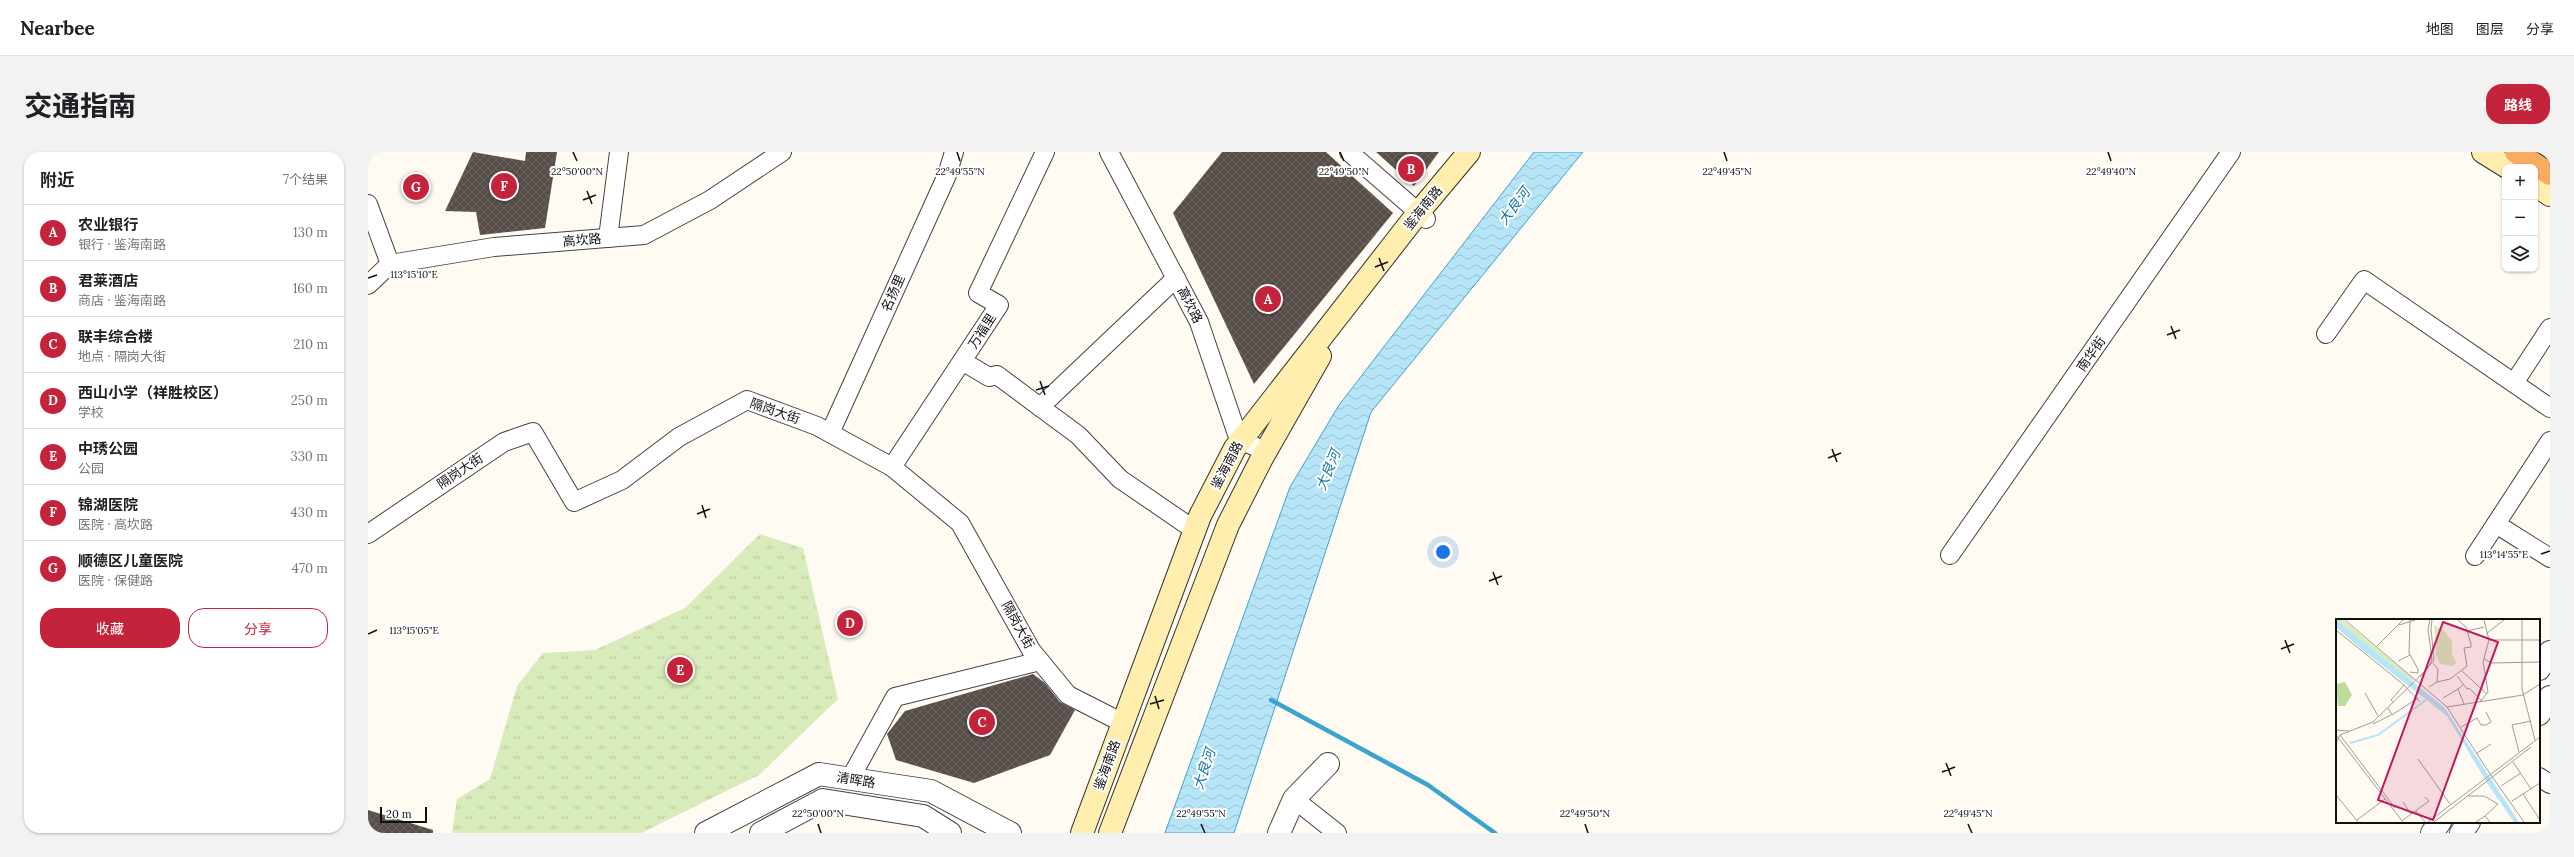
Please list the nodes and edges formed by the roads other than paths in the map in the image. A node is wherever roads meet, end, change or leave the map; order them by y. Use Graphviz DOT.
graph roads {
  1 [pos="619,152"];
  2 [pos="782,152"];
  3 [pos="954,152"];
  4 [pos="1045,152"];
  5 [pos="1109,152"];
  6 [pos="1349,152"];
  7 [pos="1469,152"];
  8 [pos="1482,152"];
  9 [pos="2231,152"];
  10 [pos="2483,152"];
  11 [pos="2516,152"];
  12 [pos="2502,164"];
  13 [pos="2550,174"];
  14 [pos="2538,187"];
  15 [pos="2550,195"];
  16 [pos="368,204"];
  17 [pos="1422,216"];
  18 [pos="608,238"];
  19 [pos="390,264"];
  20 [pos="1176,278"];
  21 [pos="368,285"];
  22 [pos="2550,328"];
  23 [pos="2326,334"];
  24 [pos="962,361"];
  25 [pos="2514,383"];
  26 [pos="1040,407"];
  27 [pos="2550,408"];
  28 [pos="830,433"];
  29 [pos="1239,440"];
  30 [pos="2550,441"];
  31 [pos="1266,451"];
  32 [pos="892,467"];
  33 [pos="2496,524"];
  34 [pos="370,528"];
  35 [pos="1193,529"];
  36 [pos="1950,555"];
  37 [pos="2475,556"];
  38 [pos="2550,558"];
  39 [pos="2550,652"];
  40 [pos="1040,661"];
  41 [pos="2540,667"];
  42 [pos="2550,696"];
  43 [pos="2540,712"];
  44 [pos="1123,722"];
  45 [pos="1328,764"];
  46 [pos="2540,778"];
  47 [pos="850,779"];
  48 [pos="2550,784"];
  49 [pos="1294,799"];
  50 [pos="2439,823"];
  51 [pos="2468,823"];
  52 [pos="706,833"];
  53 [pos="761,833"];
  54 [pos="950,833"];
  55 [pos="1010,833"];
  56 [pos="1082,833"];
  57 [pos="1110,833"];
  58 [pos="1279,833"];
  59 [pos="1337,833"];
  60 [pos="2432,833"];
  61 [pos="2461,833"];
  1 -- 18 [label="street"];
  2 -- 18 [label="street, 高坎路"];
  3 -- 28 [label="street, 名扬里"];
  4 -- 24 [label="street, 万福里"];
  5 -- 20 [label="street, 高坎路"];
  6 -- 17 [label="street"];
  7 -- 17 [label="main road, 鉴海南路"];
  8 -- 17 [label="main road, 鉴海南路"];
  9 -- 36 [label="street, 南华街"];
  10 -- 12 [label="main road"];
  11 -- 13 [label="highway"];
  14 -- 15 [label="main road"];
  16 -- 19 [label="street"];
  17 -- 29 [label="main road, 鉴海南路"];
  17 -- 31 [label="main road, 鉴海南路"];
  18 -- 19 [label="street, 高坎路"];
  19 -- 21 [label="street"];
  20 -- 26 [label="street"];
  20 -- 29 [label="street, 高坎路"];
  22 -- 25 [label="street"];
  23 -- 25 [label="street"];
  24 -- 26 [label="street"];
  24 -- 32 [label="street, 万福里"];
  25 -- 27 [label="street"];
  26 -- 35 [label="street"];
  28 -- 32 [label="street, 隔岗大街"];
  28 -- 34 [label="street, 隔岗大街"];
  29 -- 31 [label="street"];
  29 -- 44 [label="main road, 鉴海南路"];
  30 -- 33 [label="street"];
  31 -- 57 [label="main road, 鉴海南路"];
  32 -- 40 [label="street, 隔岗大街"];
  33 -- 37 [label="street"];
  33 -- 38 [label="street"];
  39 -- 41 [label="street"];
  40 -- 44 [label="street, 隔岗大街"];
  40 -- 47 [label="street"];
  42 -- 43 [label="street"];
  44 -- 56 [label="main road, 鉴海南路"];
  45 -- 49 [label="street"];
  46 -- 48 [label="street"];
  47 -- 52 [label="street, 清晖路"];
  47 -- 55 [label="street, 清晖路"];
  49 -- 58 [label="street"];
  49 -- 59 [label="street"];
  50 -- 60 [label="street"];
  51 -- 61 [label="street"];
  53 -- 54 [label="street, 清晖路"];
}
